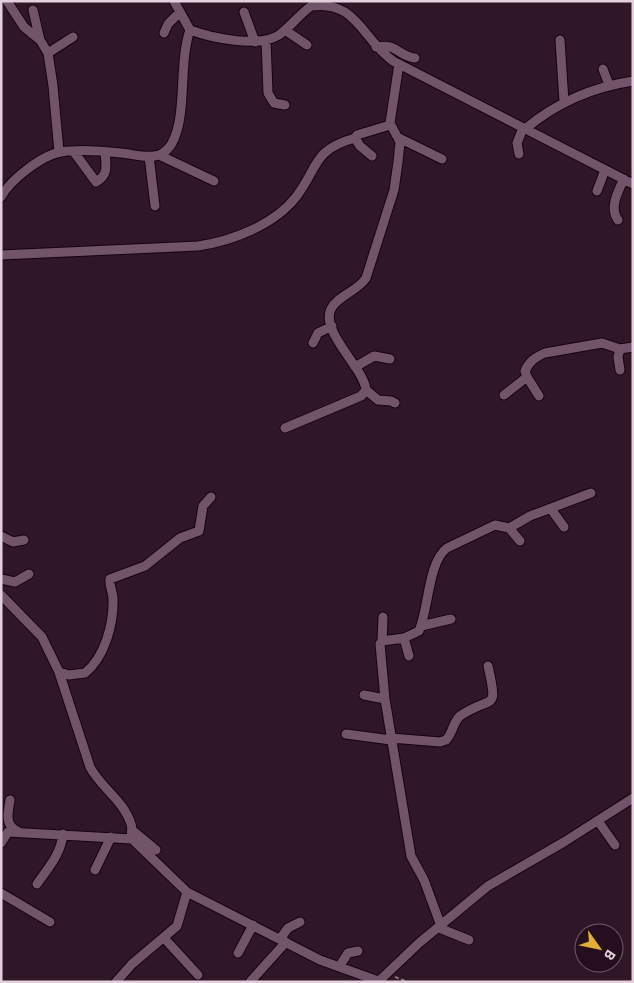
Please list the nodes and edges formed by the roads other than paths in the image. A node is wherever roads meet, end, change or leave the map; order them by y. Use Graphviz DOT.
graph roads {
  1 [pos="8,1"];
  2 [pos="174,1"];
  3 [pos="310,4"];
  4 [pos="33,10"];
  5 [pos="180,12"];
  6 [pos="244,12"];
  7 [pos="190,30"];
  8 [pos="285,30"];
  9 [pos="164,33"];
  10 [pos="73,37"];
  11 [pos="40,40"];
  12 [pos="266,40"];
  13 [pos="560,40"];
  14 [pos="256,42"];
  15 [pos="307,45"];
  16 [pos="376,47"];
  17 [pos="48,53"];
  18 [pos="416,58"];
  19 [pos="398,64"];
  20 [pos="603,69"];
  21 [pos="633,81"];
  22 [pos="609,86"];
  23 [pos="564,102"];
  24 [pos="285,105"];
  25 [pos="390,126"];
  26 [pos="524,129"];
  27 [pos="355,138"];
  28 [pos="399,138"];
  29 [pos="59,152"];
  30 [pos="74,152"];
  31 [pos="105,152"];
  32 [pos="519,154"];
  33 [pos="154,155"];
  34 [pos="372,156"];
  35 [pos="442,159"];
  36 [pos="605,170"];
  37 [pos="624,179"];
  38 [pos="214,181"];
  39 [pos="633,184"];
  40 [pos="597,191"];
  41 [pos="1,197"];
  42 [pos="155,206"];
  43 [pos="618,220"];
  44 [pos="1,255"];
  45 [pos="332,326"];
  46 [pos="313,343"];
  47 [pos="633,347"];
  48 [pos="620,348"];
  49 [pos="390,359"];
  50 [pos="355,367"];
  51 [pos="620,370"];
  52 [pos="527,377"];
  53 [pos="366,390"];
  54 [pos="504,396"];
  55 [pos="539,396"];
  56 [pos="395,403"];
  57 [pos="285,428"];
  58 [pos="591,493"];
  59 [pos="211,497"];
  60 [pos="551,509"];
  61 [pos="564,527"];
  62 [pos="509,528"];
  63 [pos="1,536"];
  64 [pos="24,540"];
  65 [pos="520,542"];
  66 [pos="29,574"];
  67 [pos="1,579"];
  68 [pos="1,595"];
  69 [pos="383,617"];
  70 [pos="451,619"];
  71 [pos="421,626"];
  72 [pos="404,638"];
  73 [pos="382,641"];
  74 [pos="409,656"];
  75 [pos="488,666"];
  76 [pos="59,672"];
  77 [pos="364,695"];
  78 [pos="385,699"];
  79 [pos="346,734"];
  80 [pos="391,739"];
  81 [pos="633,798"];
  82 [pos="10,800"];
  83 [pos="598,821"];
  84 [pos="5,831"];
  85 [pos="21,833"];
  86 [pos="63,834"];
  87 [pos="132,834"];
  88 [pos="111,837"];
  89 [pos="1,843"];
  90 [pos="615,845"];
  91 [pos="156,850"];
  92 [pos="95,870"];
  93 [pos="37,884"];
  94 [pos="187,892"];
  95 [pos="1,893"];
  96 [pos="50,922"];
  97 [pos="300,922"];
  98 [pos="252,925"];
  99 [pos="440,927"];
  100 [pos="164,938"];
  101 [pos="283,940"];
  102 [pos="469,940"];
  103 [pos="358,951"];
  104 [pos="238,953"];
  105 [pos="339,967"];
  106 [pos="198,976"];
  107 [pos="380,981"];
  108 [pos="116,982"];
  109 [pos="250,982"];
  1 -- 11 [label="street"];
  2 -- 5 [label="street"];
  3 -- 8 [label="street"];
  3 -- 16 [label="street"];
  4 -- 11 [label="street"];
  5 -- 7 [label="street"];
  5 -- 9 [label="street"];
  6 -- 14 [label="street"];
  7 -- 14 [label="street"];
  7 -- 33 [label="street"];
  8 -- 12 [label="street"];
  8 -- 15 [label="street"];
  10 -- 17 [label="street"];
  11 -- 17 [label="street"];
  12 -- 14 [label="street"];
  12 -- 24 [label="street"];
  13 -- 23 [label="street"];
  16 -- 18 [label="street"];
  16 -- 19 [label="street"];
  17 -- 29 [label="street"];
  19 -- 25 [label="street"];
  19 -- 26 [label="street"];
  20 -- 22 [label="street"];
  21 -- 22 [label="street"];
  22 -- 23 [label="street"];
  23 -- 26 [label="street"];
  25 -- 27 [label="street"];
  25 -- 28 [label="street"];
  26 -- 32 [label="street"];
  26 -- 36 [label="street"];
  27 -- 34 [label="street"];
  27 -- 44 [label="street"];
  28 -- 35 [label="street"];
  28 -- 45 [label="street"];
  29 -- 30 [label="street"];
  29 -- 41 [label="street"];
  30 -- 31 [label="street"];
  30 -- 31 [label="street"];
  31 -- 33 [label="street"];
  33 -- 38 [label="street"];
  33 -- 42 [label="street"];
  36 -- 37 [label="street"];
  36 -- 40 [label="street"];
  37 -- 39 [label="street"];
  37 -- 43 [label="street"];
  45 -- 46 [label="street"];
  45 -- 50 [label="street"];
  47 -- 48 [label="street"];
  48 -- 51 [label="street"];
  48 -- 52 [label="street"];
  49 -- 50 [label="street"];
  50 -- 53 [label="street"];
  52 -- 54 [label="street"];
  52 -- 55 [label="street"];
  53 -- 56 [label="street"];
  53 -- 57 [label="street"];
  58 -- 60 [label="street"];
  59 -- 76 [label="street"];
  60 -- 61 [label="street"];
  60 -- 62 [label="street"];
  62 -- 65 [label="street"];
  62 -- 71 [label="street"];
  63 -- 64 [label="street"];
  66 -- 67 [label="street"];
  68 -- 76 [label="street"];
  69 -- 73 [label="street"];
  70 -- 71 [label="street"];
  71 -- 72 [label="street"];
  72 -- 73 [label="street"];
  72 -- 74 [label="street"];
  73 -- 78 [label="street"];
  75 -- 80 [label="street"];
  76 -- 87 [label="street"];
  77 -- 78 [label="street"];
  78 -- 80 [label="street"];
  79 -- 80 [label="street"];
  80 -- 99 [label="street"];
  81 -- 83 [label="street"];
  82 -- 85 [label="street"];
  83 -- 90 [label="street"];
  83 -- 99 [label="street"];
  84 -- 85 [label="street"];
  84 -- 89 [label="street"];
  85 -- 86 [label="street"];
  86 -- 88 [label="street"];
  86 -- 93 [label="street"];
  87 -- 88 [label="street"];
  87 -- 91 [label="street"];
  87 -- 94 [label="street"];
  88 -- 92 [label="street"];
  94 -- 98 [label="street"];
  94 -- 100 [label="street"];
  95 -- 96 [label="street"];
  97 -- 101 [label="street"];
  98 -- 101 [label="street"];
  98 -- 104 [label="street"];
  99 -- 102 [label="street"];
  99 -- 107 [label="street"];
  100 -- 106 [label="street"];
  100 -- 108 [label="street"];
  101 -- 105 [label="street"];
  101 -- 109 [label="street"];
  103 -- 105 [label="street"];
  105 -- 107 [label="street"];
}
